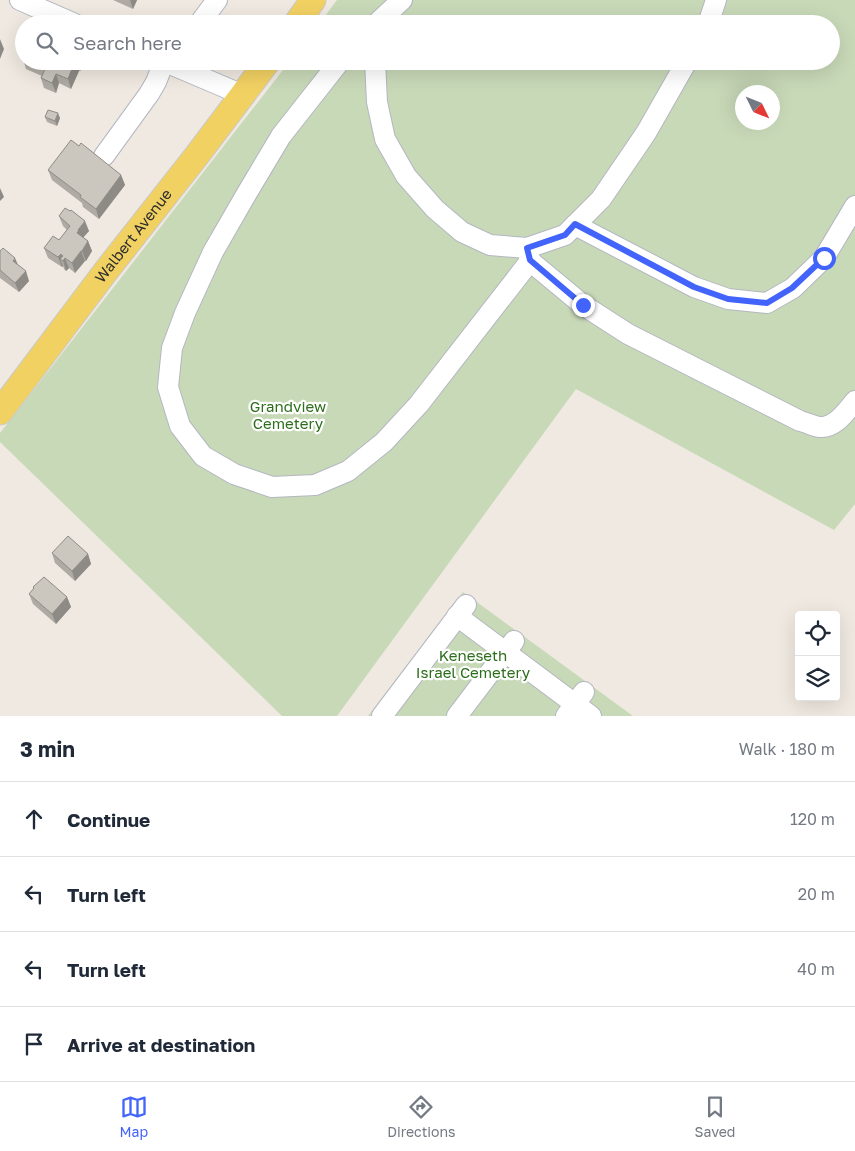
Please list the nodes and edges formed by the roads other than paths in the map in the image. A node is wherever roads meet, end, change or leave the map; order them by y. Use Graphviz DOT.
graph roads {
  1 [pos="20,0"];
  2 [pos="217,0"];
  3 [pos="313,0"];
  4 [pos="402,0"];
  5 [pos="716,0"];
  6 [pos="54,15"];
  7 [pos="206,15"];
  8 [pos="302,15"];
  9 [pos="386,15"];
  10 [pos="711,15"];
  11 [pos="163,70"];
  12 [pos="186,70"];
  13 [pos="261,70"];
  14 [pos="333,70"];
  15 [pos="375,70"];
  16 [pos="682,70"];
  17 [pos="243,95"];
  18 [pos="104,156"];
  19 [pos="855,206"];
  20 [pos="575,224"];
  21 [pos="529,254"];
  22 [pos="855,402"];
  23 [pos="0,412"];
  24 [pos="510,647"];
  25 [pos="579,707"];
  26 [pos="382,716"];
  27 [pos="457,716"];
  1 -- 6 [label="street"];
  2 -- 7 [label="street"];
  3 -- 8 [label="main road"];
  4 -- 9 [label="street"];
  5 -- 10 [label="street"];
  11 -- 18 [label="street"];
  12 -- 17 [label="street"];
  13 -- 17 [label="main road, Walbert Avenue"];
  14 -- 21 [label="street"];
  15 -- 21 [label="street"];
  16 -- 20 [label="street"];
  17 -- 23 [label="main road, Walbert Avenue"];
  19 -- 20 [label="street"];
  20 -- 21 [label="street"];
  21 -- 22 [label="street"];
  24 -- 25 [label="street"];
  24 -- 26 [label="street"];
  24 -- 27 [label="street"];
}
